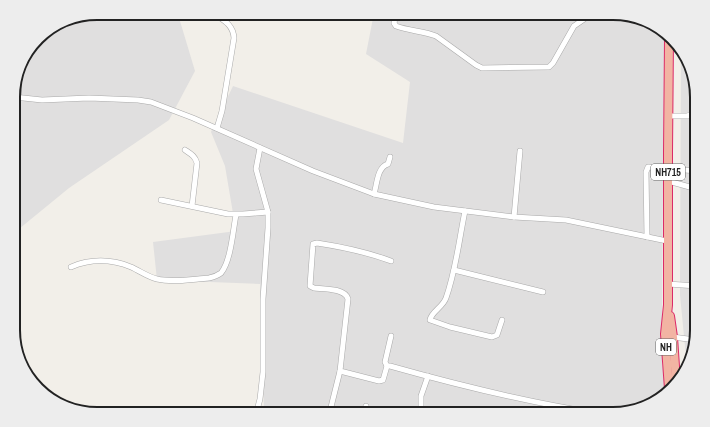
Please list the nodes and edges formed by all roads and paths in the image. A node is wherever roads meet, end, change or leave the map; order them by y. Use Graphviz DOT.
graph roads {
  1 [pos="222,20"];
  2 [pos="395,20"];
  3 [pos="583,20"];
  4 [pos="669,45"];
  5 [pos="20,97"];
  6 [pos="690,115"];
  7 [pos="668,116"];
  8 [pos="216,128"];
  9 [pos="260,148"];
  10 [pos="185,150"];
  11 [pos="520,151"];
  12 [pos="390,157"];
  13 [pos="668,168"];
  14 [pos="690,170"];
  15 [pos="668,181"];
  16 [pos="690,187"];
  17 [pos="374,194"];
  18 [pos="162,200"];
  19 [pos="192,206"];
  20 [pos="465,211"];
  21 [pos="268,212"];
  22 [pos="236,215"];
  23 [pos="514,217"];
  24 [pos="647,237"];
  25 [pos="667,241"];
  26 [pos="391,261"];
  27 [pos="71,267"];
  28 [pos="454,270"];
  29 [pos="668,284"];
  30 [pos="690,286"];
  31 [pos="543,292"];
  32 [pos="668,305"];
  33 [pos="502,320"];
  34 [pos="391,336"];
  35 [pos="673,337"];
  36 [pos="690,339"];
  37 [pos="387,366"];
  38 [pos="340,371"];
  39 [pos="676,375"];
  40 [pos="428,376"];
  41 [pos="668,383"];
  42 [pos="258,407"];
  43 [pos="331,407"];
  44 [pos="421,407"];
  45 [pos="566,407"];
  1 -- 8 [label="street"];
  2 -- 3 [label="street"];
  4 -- 7 [label="highway, NH715"];
  5 -- 8 [label="street"];
  6 -- 7 [label="street"];
  7 -- 13 [label="highway, NH715"];
  8 -- 9 [label="street"];
  9 -- 17 [label="street"];
  9 -- 21 [label="street"];
  10 -- 19 [label="street"];
  11 -- 23 [label="street"];
  12 -- 17 [label="street"];
  13 -- 14 [label="street"];
  13 -- 15 [label="highway, NH715"];
  13 -- 24 [label="street"];
  15 -- 16 [label="street"];
  15 -- 25 [label="highway, NH715"];
  17 -- 20 [label="street"];
  18 -- 19 [label="street"];
  19 -- 22 [label="street"];
  20 -- 23 [label="street"];
  20 -- 28 [label="street"];
  21 -- 22 [label="street"];
  21 -- 42 [label="street"];
  22 -- 27 [label="street"];
  23 -- 24 [label="street"];
  24 -- 25 [label="street"];
  25 -- 29 [label="highway, NH715"];
  26 -- 38 [label="street"];
  28 -- 31 [label="street"];
  28 -- 33 [label="street"];
  29 -- 30 [label="street"];
  29 -- 32 [label="highway, NH715"];
  32 -- 35 [label="highway, NH"];
  32 -- 41 [label="highway, NH"];
  34 -- 37 [label="street"];
  35 -- 36 [label="street"];
  35 -- 39 [label="highway, NH"];
  37 -- 38 [label="street"];
  37 -- 40 [label="street"];
  38 -- 43 [label="street"];
  40 -- 44 [label="street"];
  40 -- 45 [label="street"];
}
